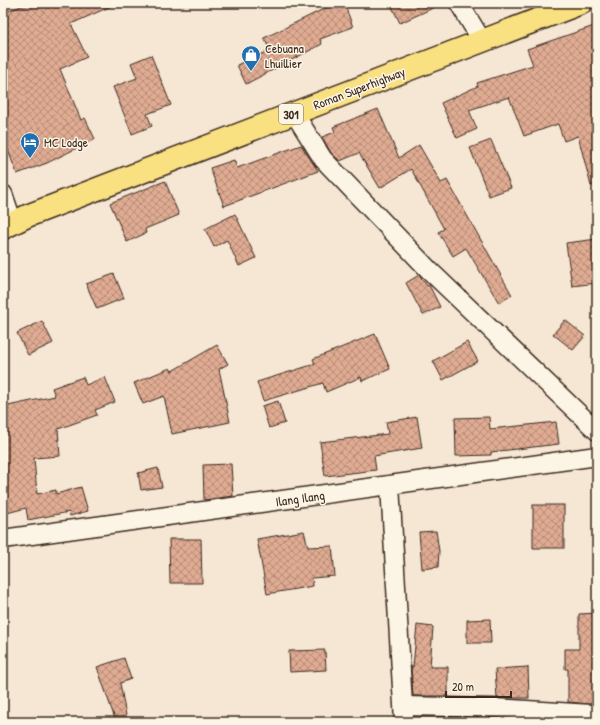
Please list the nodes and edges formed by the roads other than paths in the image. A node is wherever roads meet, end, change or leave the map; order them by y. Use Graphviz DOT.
graph roads {
  1 [pos="459,3"];
  2 [pos="581,3"];
  3 [pos="482,41"];
  4 [pos="294,113"];
  5 [pos="3,194"];
  6 [pos="8,225"];
  7 [pos="597,431"];
  8 [pos="597,456"];
  9 [pos="390,485"];
  10 [pos="3,539"];
  11 [pos="404,714"];
  12 [pos="593,716"];
  1 -- 3 [label="street"];
  2 -- 3 [label="main road, Roman Superhighway / 301"];
  3 -- 4 [label="main road, Roman Superhighway / 301"];
  4 -- 6 [label="main road, Roman Superhighway / 301"];
  4 -- 7 [label="street"];
  5 -- 6 [label="street"];
  8 -- 9 [label="street, Ilang Ilang"];
  9 -- 10 [label="street, Ilang Ilang"];
  9 -- 11 [label="street"];
  11 -- 12 [label="street"];
}
